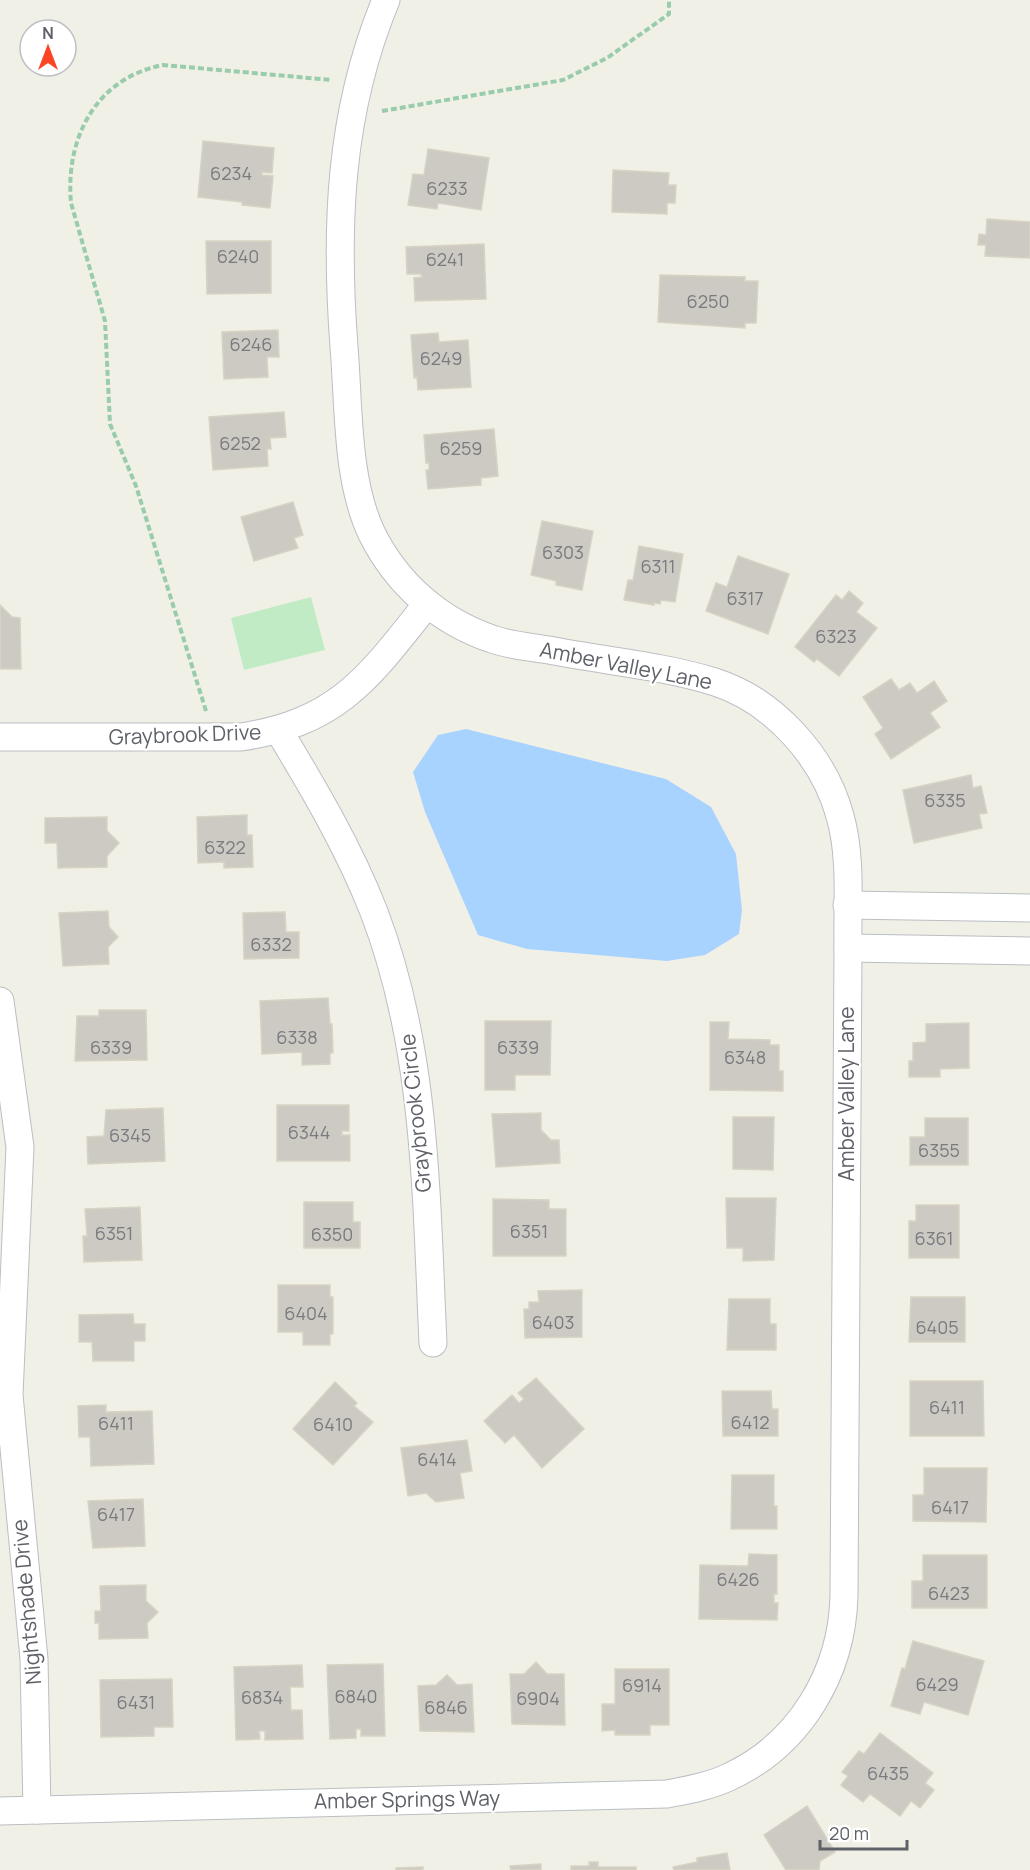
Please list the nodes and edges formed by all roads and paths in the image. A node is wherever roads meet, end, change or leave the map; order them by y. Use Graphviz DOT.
graph roads {
  1 [pos="386,0"];
  2 [pos="669,0"];
  3 [pos="359,82"];
  4 [pos="351,116"];
  5 [pos="427,604"];
  6 [pos="279,731"];
  7 [pos="0,737"];
  8 [pos="214,737"];
  9 [pos="847,905"];
  10 [pos="1030,908"];
  11 [pos="848,948"];
  12 [pos="1030,951"];
  13 [pos="0,1000"];
  14 [pos="433,1343"];
  15 [pos="794,1728"];
  16 [pos="37,1809"];
  17 [pos="0,1811"];
  1 -- 3 [label="street, Amber Valley Lane"];
  2 -- 4 [label="path"];
  3 -- 4 [label="street, Amber Valley Lane"];
  3 -- 8 [label="path"];
  4 -- 5 [label="street, Amber Valley Lane"];
  5 -- 6 [label="street, Graybrook Drive"];
  5 -- 9 [label="street, Amber Valley Lane"];
  6 -- 8 [label="street, Graybrook Drive"];
  6 -- 14 [label="street, Graybrook Circle"];
  7 -- 8 [label="street, Graybrook Drive"];
  9 -- 10 [label="street"];
  9 -- 11 [label="street, Amber Valley Lane"];
  11 -- 12 [label="street"];
  11 -- 15 [label="street, Amber Valley Lane"];
  13 -- 16 [label="street, Nightshade Drive"];
  15 -- 16 [label="street, Amber Springs Way"];
  16 -- 17 [label="street, Amber Springs Way"];
}
